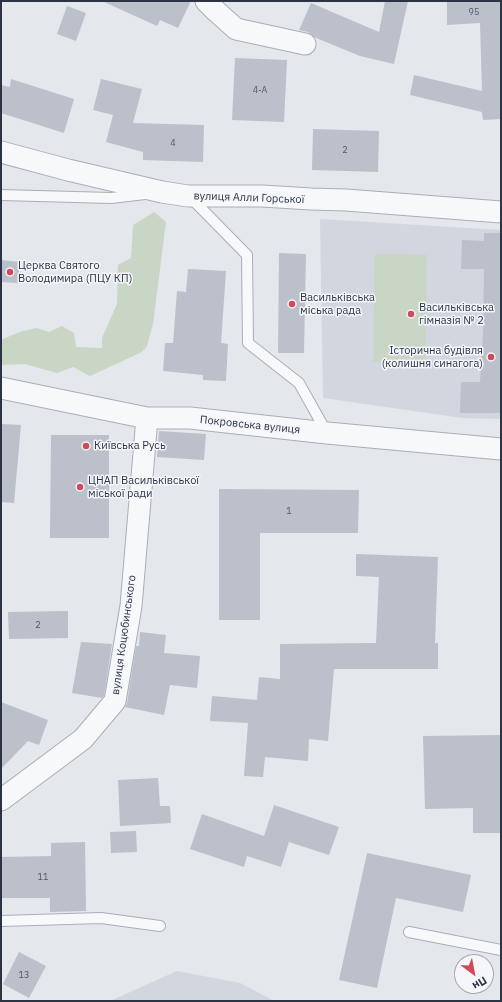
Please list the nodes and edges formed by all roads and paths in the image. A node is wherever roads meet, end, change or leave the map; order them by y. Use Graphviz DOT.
graph roads {
  1 [pos="206,1"];
  2 [pos="305,44"];
  3 [pos="1,152"];
  4 [pos="162,192"];
  5 [pos="1,195"];
  6 [pos="188,196"];
  7 [pos="501,212"];
  8 [pos="1,388"];
  9 [pos="147,418"];
  10 [pos="327,433"];
  11 [pos="501,450"];
  12 [pos="1,800"];
  13 [pos="1,922"];
  14 [pos="160,926"];
  15 [pos="409,932"];
  16 [pos="501,950"];
  1 -- 2 [label="street"];
  3 -- 4 [label="street, вулиця Алли Горської"];
  4 -- 5 [label="lane"];
  4 -- 6 [label="street, вулиця Алли Горської"];
  6 -- 7 [label="street, вулиця Алли Горської"];
  6 -- 10 [label="lane"];
  8 -- 9 [label="street, Покровська вулиця"];
  9 -- 10 [label="street, Покровська вулиця"];
  9 -- 12 [label="street, вулиця Коцюбинського"];
  10 -- 11 [label="street, Покровська вулиця"];
  13 -- 14 [label="lane"];
  15 -- 16 [label="lane"];
}
